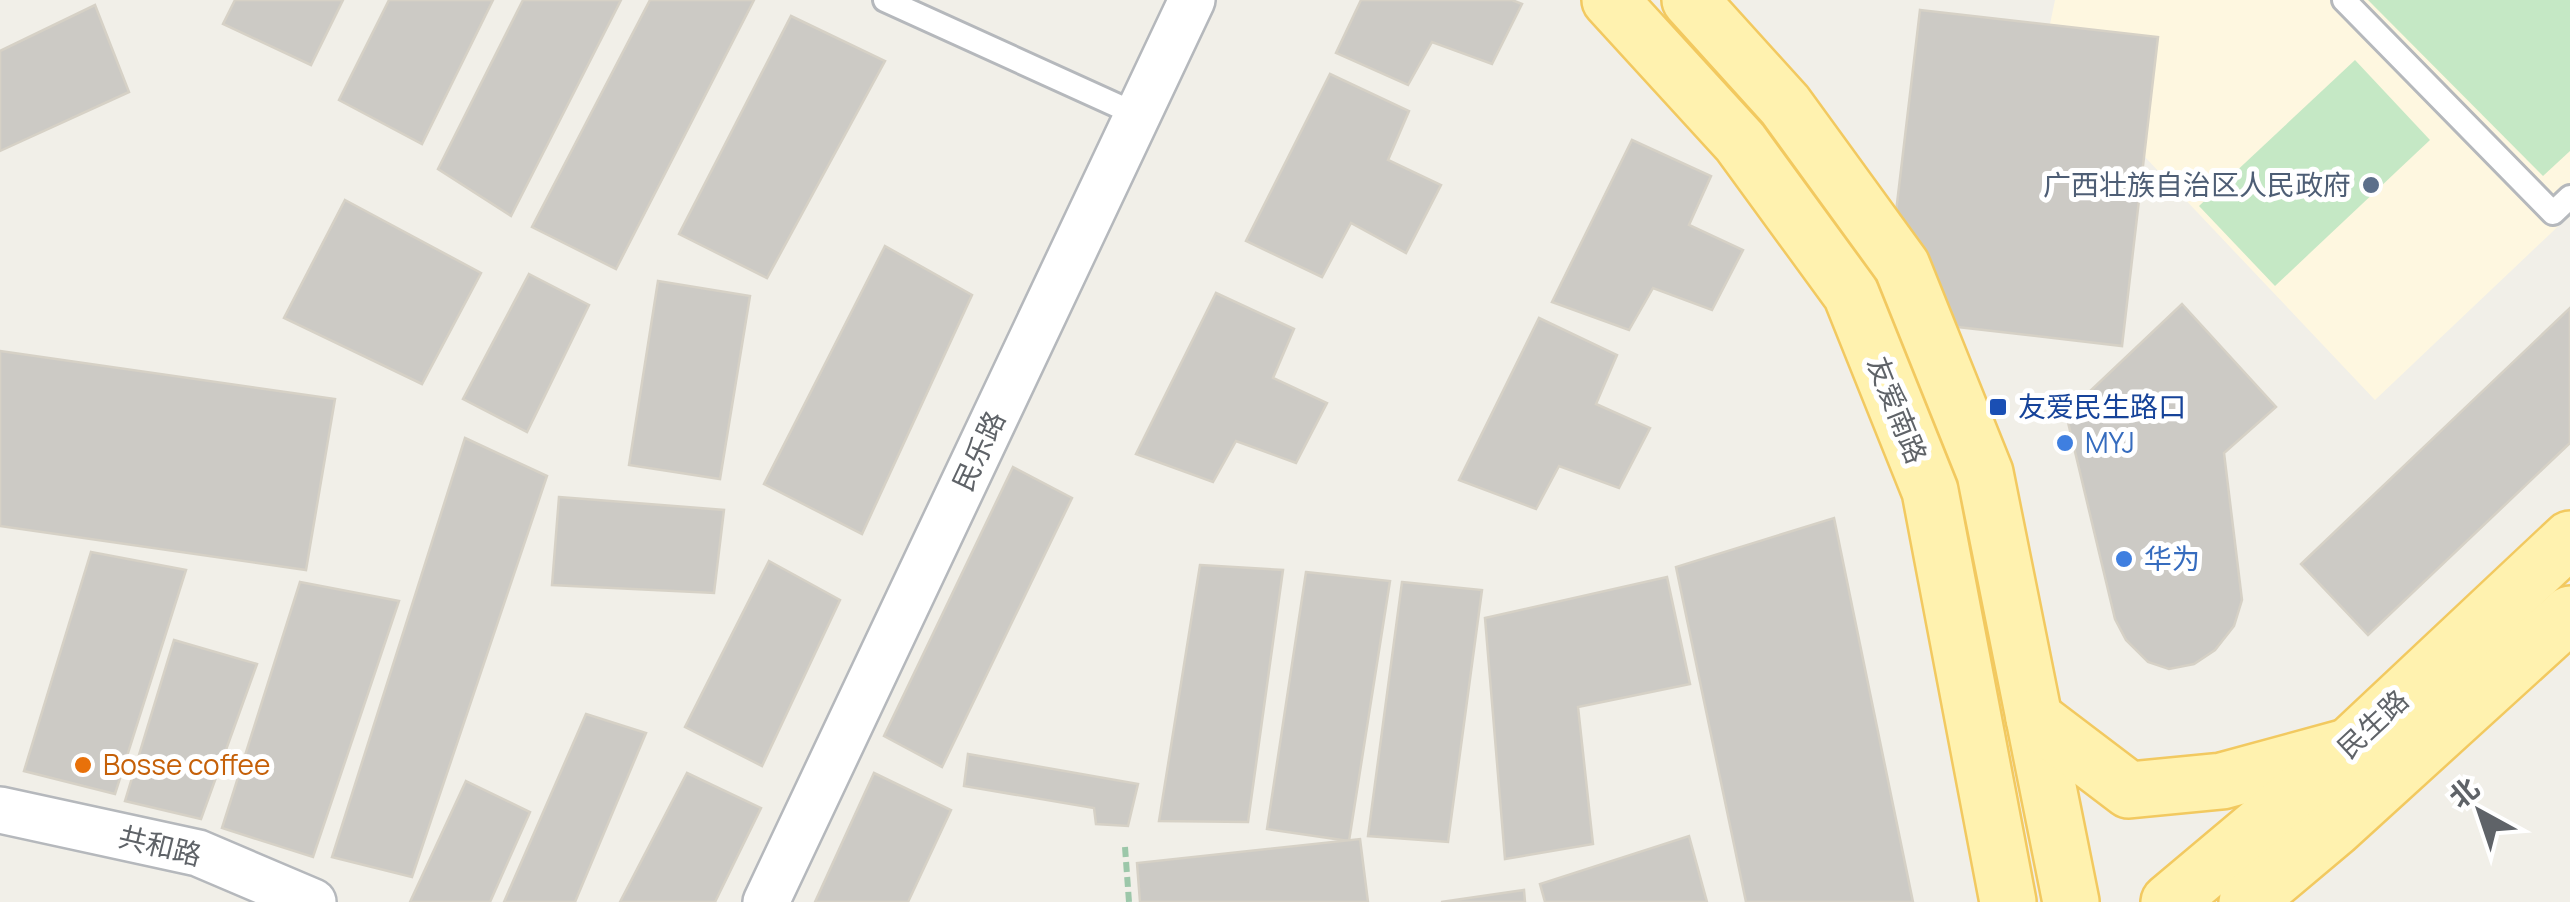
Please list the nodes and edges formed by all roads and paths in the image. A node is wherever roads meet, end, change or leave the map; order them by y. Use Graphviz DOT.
graph roads {
  1 [pos="885,0"];
  2 [pos="1192,0"];
  3 [pos="1610,0"];
  4 [pos="1690,0"];
  5 [pos="2344,0"];
  6 [pos="1138,115"];
  7 [pos="2570,197"];
  8 [pos="2570,538"];
  9 [pos="2570,614"];
  10 [pos="2034,718"];
  11 [pos="2351,746"];
  12 [pos="0,810"];
  13 [pos="1125,847"];
  14 [pos="313,902"];
  15 [pos="766,902"];
  16 [pos="1130,902"];
  17 [pos="2008,902"];
  18 [pos="2071,902"];
  19 [pos="2169,902"];
  20 [pos="2247,902"];
  1 -- 6 [label="lane"];
  2 -- 6 [label="street, 民乐路"];
  3 -- 17 [label="main road, 友爱南路"];
  4 -- 10 [label="main road"];
  5 -- 7 [label="lane"];
  6 -- 15 [label="street, 民乐路"];
  8 -- 11 [label="main road, 民生路"];
  9 -- 20 [label="main road, 民生路"];
  10 -- 11 [label="main road"];
  10 -- 18 [label="main road"];
  11 -- 19 [label="main road, 民生路"];
  12 -- 14 [label="street, 共和路"];
  13 -- 16 [label="path"];
}
